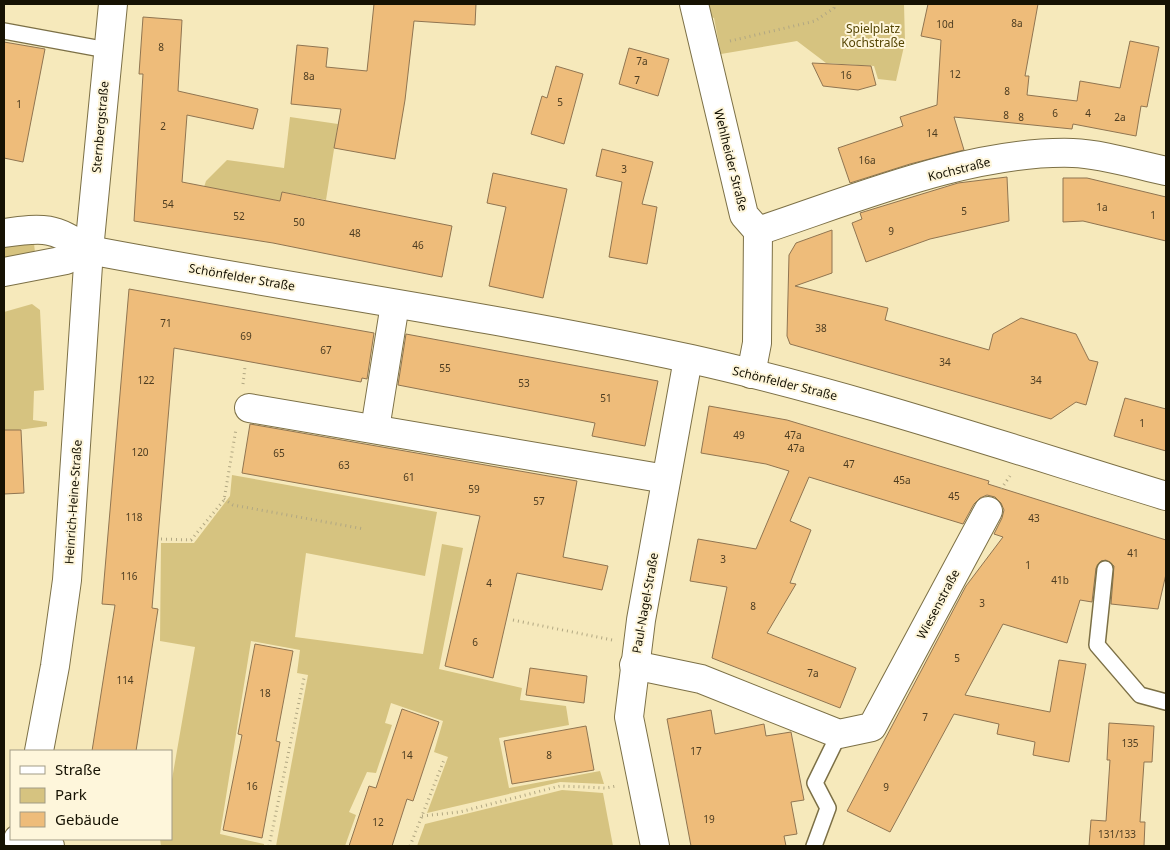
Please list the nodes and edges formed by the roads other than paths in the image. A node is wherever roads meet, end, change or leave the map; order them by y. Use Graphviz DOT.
graph roads {
  1 [pos="113,4"];
  2 [pos="694,4"];
  3 [pos="4,31"];
  4 [pos="107,50"];
  5 [pos="1166,171"];
  6 [pos="758,231"];
  7 [pos="4,233"];
  8 [pos="89,250"];
  9 [pos="4,272"];
  10 [pos="395,304"];
  11 [pos="688,359"];
  12 [pos="751,374"];
  13 [pos="242,408"];
  14 [pos="375,429"];
  15 [pos="666,479"];
  16 [pos="1166,496"];
  17 [pos="988,511"];
  18 [pos="1105,569"];
  19 [pos="636,655"];
  20 [pos="1166,702"];
  21 [pos="839,734"];
  22 [pos="39,750"];
  23 [pos="10,822"];
  24 [pos="4,835"];
  25 [pos="23,840"];
  26 [pos="50,846"];
  27 [pos="655,846"];
  28 [pos="814,846"];
  1 -- 4 [label="street, Sternbergstraße"];
  2 -- 6 [label="street, Wehlheider Straße"];
  3 -- 4 [label="lane"];
  4 -- 8 [label="street, Sternbergstraße"];
  5 -- 6 [label="street, Kochstraße"];
  6 -- 12 [label="street"];
  7 -- 8 [label="street"];
  8 -- 9 [label="street"];
  8 -- 10 [label="street, Schönfelder Straße"];
  8 -- 22 [label="street, Heinrich-Heine-Straße"];
  10 -- 11 [label="street, Schönfelder Straße"];
  10 -- 14 [label="street"];
  11 -- 12 [label="street, Schönfelder Straße"];
  11 -- 15 [label="street, Paul-Nagel-Straße"];
  12 -- 16 [label="street, Schönfelder Straße"];
  13 -- 14 [label="street"];
  14 -- 15 [label="street"];
  15 -- 19 [label="street, Paul-Nagel-Straße"];
  17 -- 21 [label="street, Wiesenstraße"];
  18 -- 20 [label="lane"];
  19 -- 21 [label="street"];
  19 -- 27 [label="street, Paul-Nagel-Straße"];
  21 -- 28 [label="lane"];
  23 -- 24 [label="street"];
  25 -- 26 [label="street"];
}
